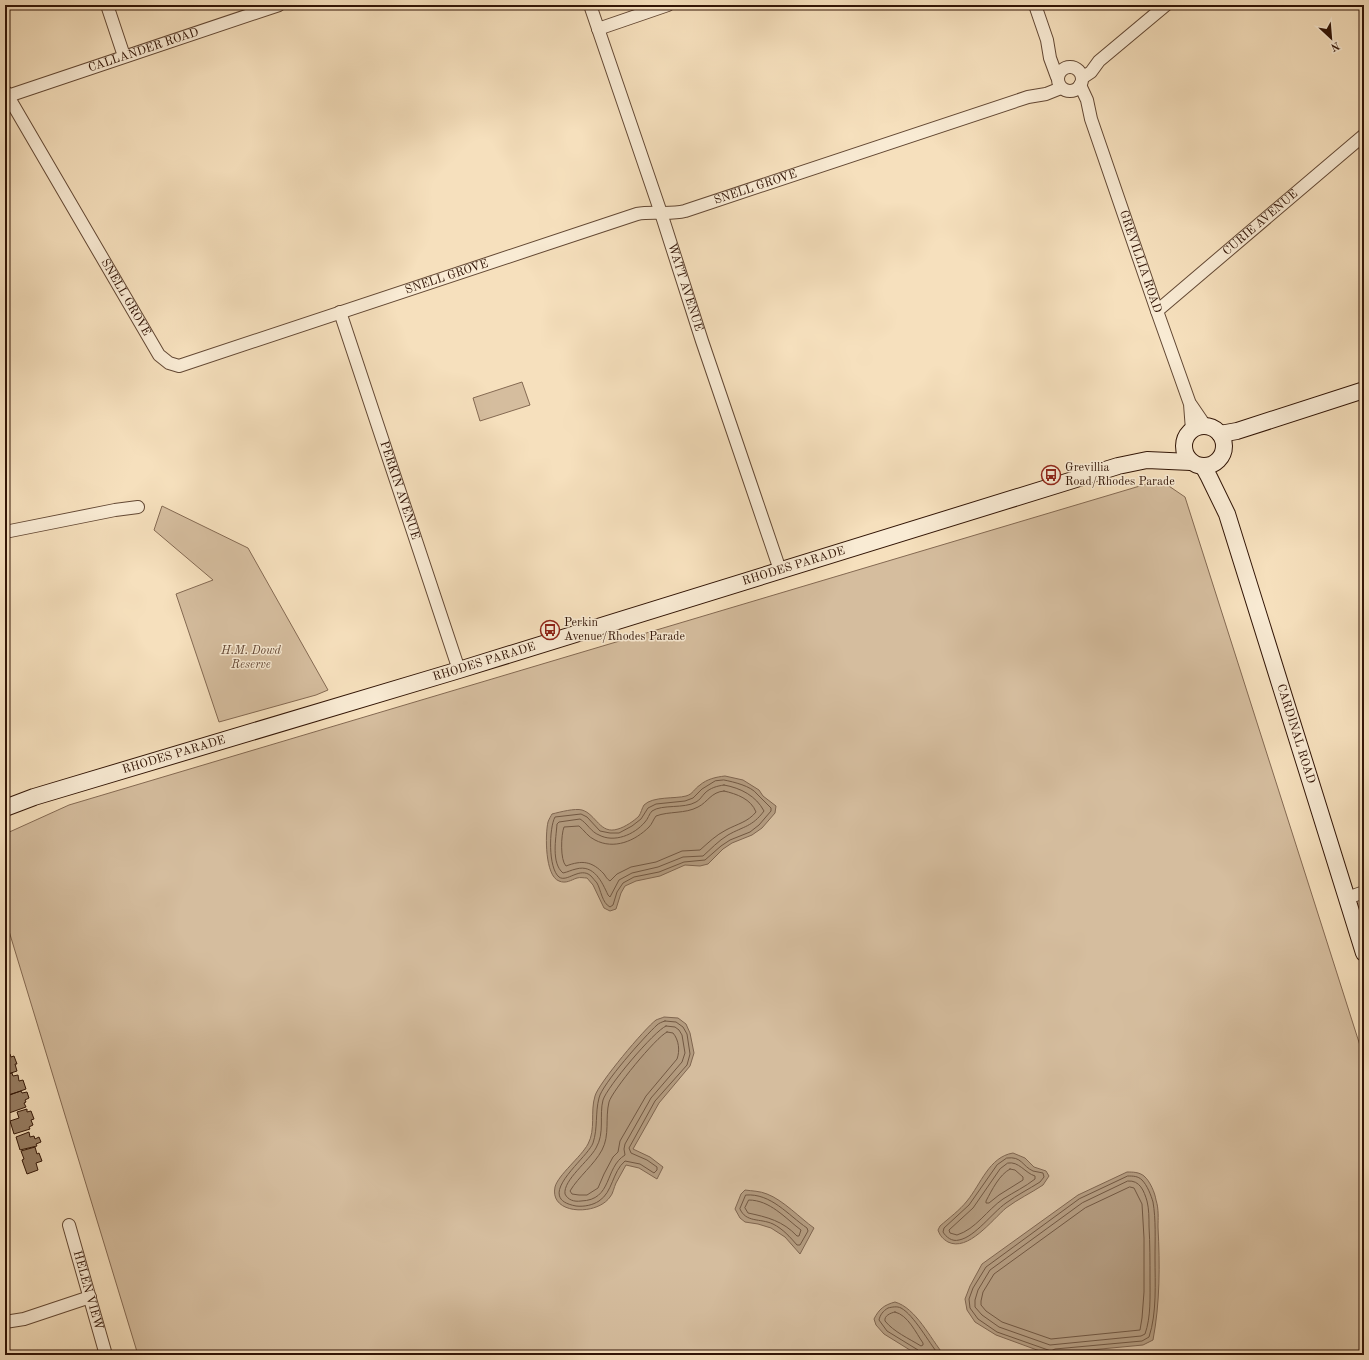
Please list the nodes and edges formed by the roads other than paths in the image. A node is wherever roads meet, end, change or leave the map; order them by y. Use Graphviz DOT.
graph roads {
  1 [pos="107,5"];
  2 [pos="279,5"];
  3 [pos="590,5"];
  4 [pos="668,5"];
  5 [pos="1035,5"];
  6 [pos="1166,5"];
  7 [pos="598,29"];
  8 [pos="124,56"];
  9 [pos="1069,80"];
  10 [pos="6,93"];
  11 [pos="1364,135"];
  12 [pos="660,213"];
  13 [pos="1157,311"];
  14 [pos="340,312"];
  15 [pos="1364,390"];
  16 [pos="1266,422"];
  17 [pos="1201,433"];
  18 [pos="1222,454"];
  19 [pos="1147,460"];
  20 [pos="1197,464"];
  21 [pos="138,507"];
  22 [pos="1227,514"];
  23 [pos="5,532"];
  24 [pos="780,570"];
  25 [pos="459,670"];
  26 [pos="5,808"];
  27 [pos="1364,892"];
  28 [pos="1347,898"];
  29 [pos="1364,953"];
  30 [pos="69,1225"];
  31 [pos="90,1297"];
  32 [pos="5,1322"];
  33 [pos="106,1355"];
  1 -- 8 [label="street"];
  2 -- 8 [label="street, CALLANDER ROAD"];
  3 -- 7 [label="street, WATT AVENUE"];
  4 -- 7 [label="street"];
  5 -- 9 [label="street, GREVILLIA ROAD"];
  6 -- 9 [label="street, SNELL GROVE"];
  7 -- 12 [label="street, WATT AVENUE"];
  8 -- 10 [label="street, CALLANDER ROAD"];
  9 -- 12 [label="street, SNELL GROVE"];
  9 -- 13 [label="street, GREVILLIA ROAD"];
  10 -- 14 [label="street, SNELL GROVE"];
  11 -- 13 [label="street, CURIE AVENUE"];
  12 -- 14 [label="street, SNELL GROVE"];
  12 -- 24 [label="street, WATT AVENUE"];
  13 -- 17 [label="street, GREVILLIA ROAD"];
  14 -- 25 [label="street, PERKIN AVENUE"];
  15 -- 16 [label="main road, RHODES PARADE"];
  16 -- 17 [label="main road, RHODES PARADE"];
  16 -- 18 [label="main road, RHODES PARADE"];
  17 -- 18 [label="main road"];
  17 -- 19 [label="main road, RHODES PARADE"];
  17 -- 20 [label="main road"];
  18 -- 20 [label="main road"];
  18 -- 22 [label="main road, CARDINAL ROAD"];
  19 -- 20 [label="main road, RHODES PARADE"];
  19 -- 24 [label="main road, RHODES PARADE"];
  20 -- 22 [label="main road, CARDINAL ROAD"];
  21 -- 23 [label="street"];
  22 -- 28 [label="main road, CARDINAL ROAD"];
  24 -- 25 [label="main road, RHODES PARADE"];
  25 -- 26 [label="main road, RHODES PARADE"];
  27 -- 28 [label="street"];
  28 -- 29 [label="main road, CARDINAL ROAD"];
  30 -- 31 [label="street, HELEN VIEW"];
  31 -- 32 [label="street"];
  31 -- 33 [label="street, HELEN VIEW"];
}
